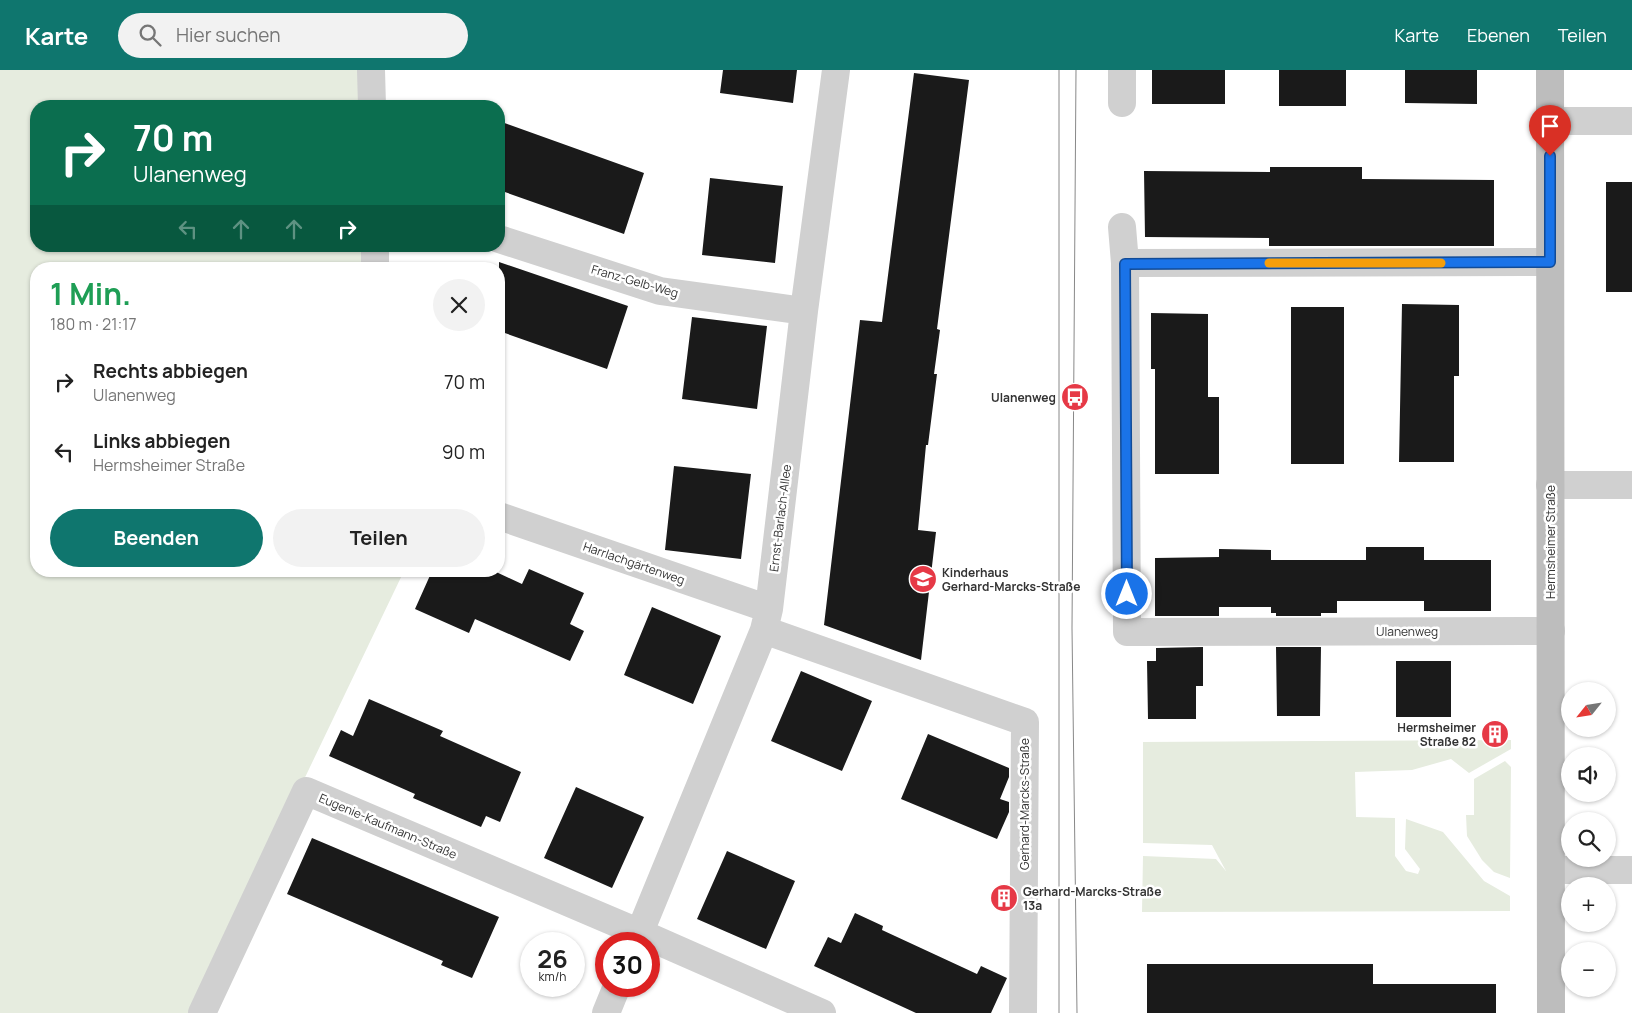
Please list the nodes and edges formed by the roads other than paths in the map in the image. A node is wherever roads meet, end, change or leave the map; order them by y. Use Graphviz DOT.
graph roads {
  1 [pos="372,70"];
  2 [pos="836,70"];
  3 [pos="1122,70"];
  4 [pos="1550,70"];
  5 [pos="372,100"];
  6 [pos="1122,103"];
  7 [pos="1550,121"];
  8 [pos="1632,121"];
  9 [pos="1122,227"];
  10 [pos="505,241"];
  11 [pos="1550,262"];
  12 [pos="1125,264"];
  13 [pos="804,311"];
  14 [pos="1550,485"];
  15 [pos="1632,485"];
  16 [pos="505,518"];
  17 [pos="767,619"];
  18 [pos="1551,631"];
  19 [pos="1552,870"];
  20 [pos="1632,870"];
  21 [pos="623,932"];
  22 [pos="639,932"];
  23 [pos="660,947"];
  24 [pos="613,997"];
  25 [pos="202,1013"];
  26 [pos="606,1013"];
  27 [pos="822,1013"];
  28 [pos="1023,1013"];
  29 [pos="1551,1013"];
  1 -- 5 [label="street"];
  2 -- 13 [label="street, Ernst-Barlach-Allee"];
  3 -- 6 [label="street"];
  4 -- 7 [label="street, Hermsheimer Straße"];
  7 -- 8 [label="street"];
  7 -- 11 [label="street, Hermsheimer Straße"];
  9 -- 12 [label="street"];
  10 -- 13 [label="street, Franz-Gelb-Weg"];
  11 -- 12 [label="street"];
  11 -- 14 [label="street, Hermsheimer Straße"];
  12 -- 18 [label="street, Ulanenweg"];
  13 -- 17 [label="street, Ernst-Barlach-Allee"];
  14 -- 15 [label="street"];
  14 -- 18 [label="street, Hermsheimer Straße"];
  16 -- 17 [label="street, Harrlachgärtenweg"];
  17 -- 22 [label="street, Ernst-Barlach-Allee"];
  17 -- 28 [label="street, Gerhard-Marcks-Straße"];
  18 -- 19 [label="street, Hermsheimer Straße"];
  19 -- 20 [label="street"];
  19 -- 29 [label="street, Hermsheimer Straße"];
  21 -- 25 [label="street, Eugenie-Kaufmann-Straße"];
  23 -- 27 [label="street"];
  24 -- 26 [label="street"];
}
